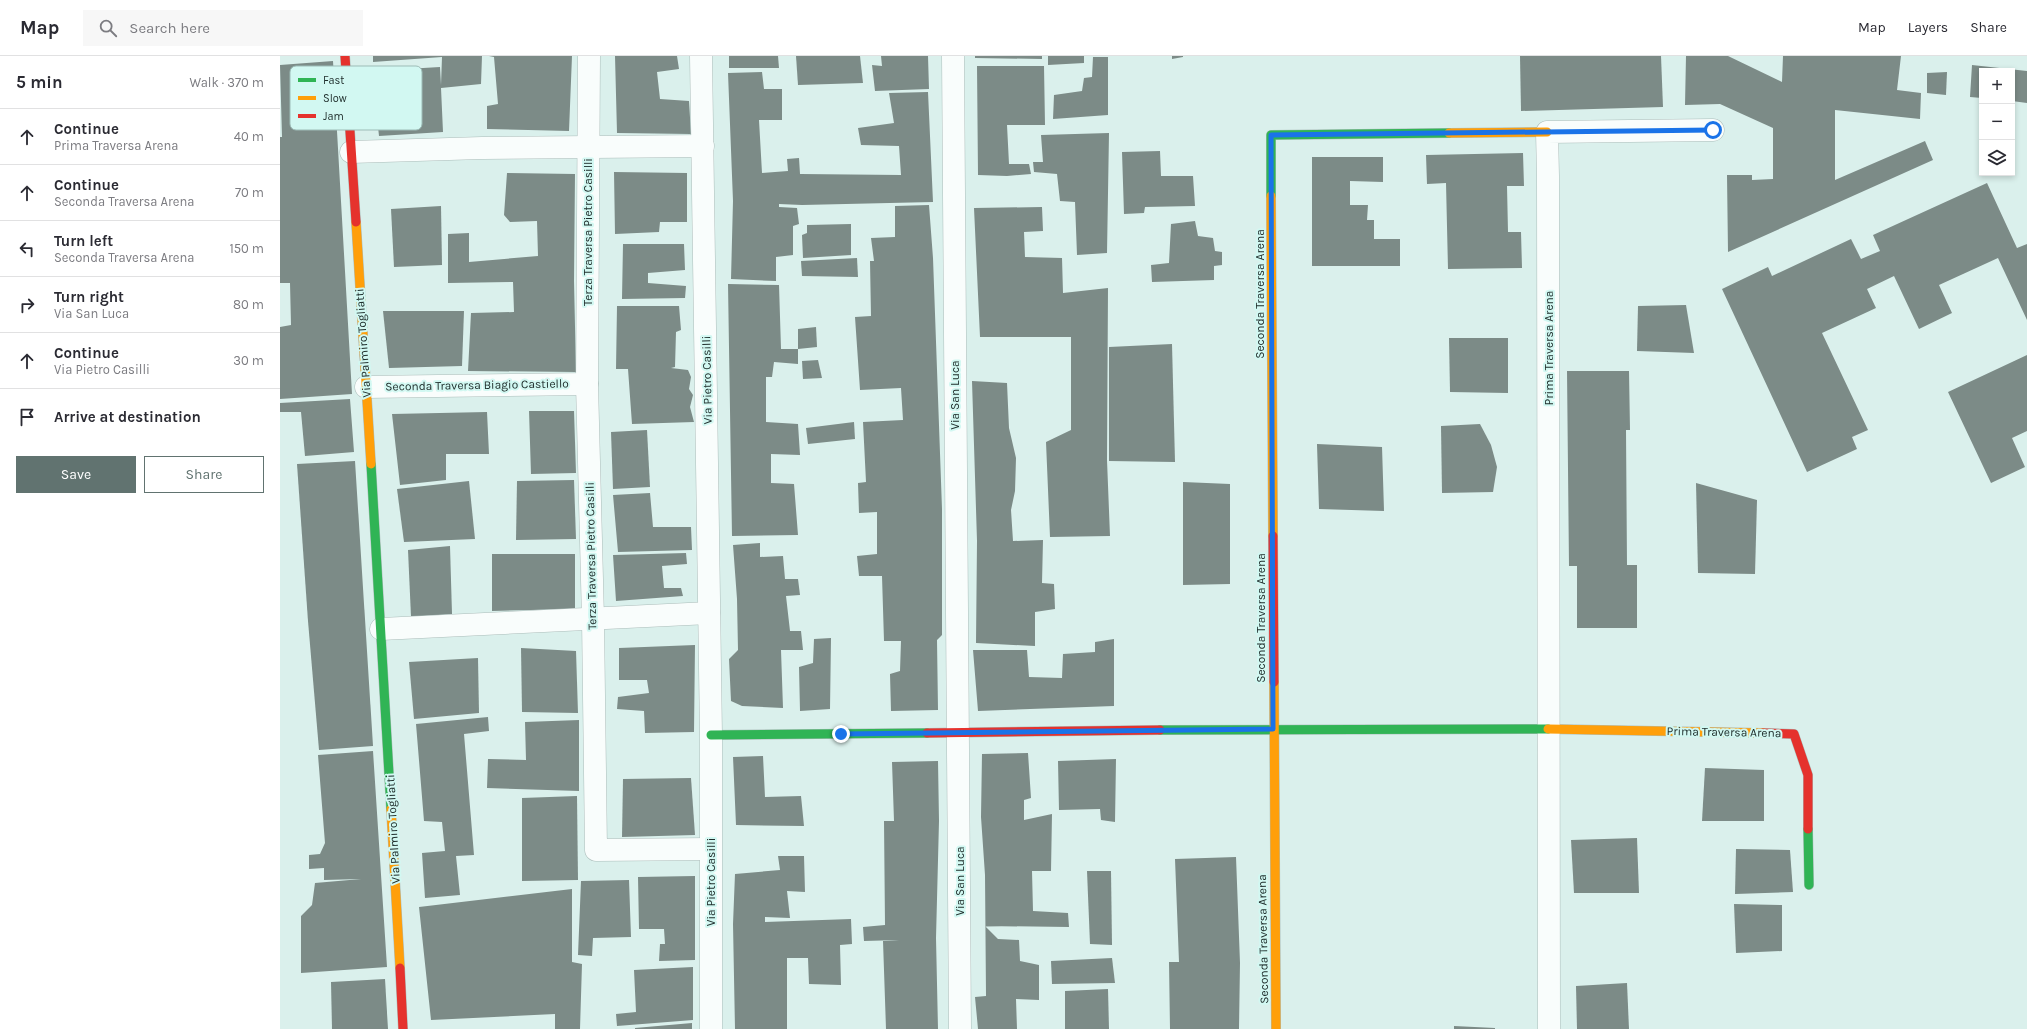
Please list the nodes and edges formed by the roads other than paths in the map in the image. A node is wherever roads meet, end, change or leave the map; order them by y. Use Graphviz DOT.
graph roads {
  1 [pos="345,56"];
  2 [pos="589,56"];
  3 [pos="701,56"];
  4 [pos="953,56"];
  5 [pos="346,66"];
  6 [pos="350,130"];
  7 [pos="1713,130"];
  8 [pos="1547,132"];
  9 [pos="703,146"];
  10 [pos="588,147"];
  11 [pos="351,152"];
  12 [pos="587,384"];
  13 [pos="366,387"];
  14 [pos="709,613"];
  15 [pos="593,619"];
  16 [pos="381,629"];
  17 [pos="1273,729"];
  18 [pos="1549,729"];
  19 [pos="959,733"];
  20 [pos="711,735"];
  21 [pos="710,849"];
  22 [pos="1809,884"];
  23 [pos="403,1029"];
  24 [pos="711,1029"];
  25 [pos="960,1029"];
  26 [pos="1276,1029"];
  27 [pos="1549,1029"];
  1 -- 5 [label="street, Via Palmiro Togliatti"];
  2 -- 10 [label="street, Terza Traversa Pietro Casilli"];
  3 -- 9 [label="street, Via Pietro Casilli"];
  4 -- 19 [label="street, Via San Luca"];
  6 -- 11 [label="street, Via Palmiro Togliatti"];
  7 -- 8 [label="street"];
  8 -- 17 [label="street, Seconda Traversa Arena"];
  8 -- 18 [label="street, Prima Traversa Arena"];
  9 -- 10 [label="street"];
  9 -- 14 [label="street, Via Pietro Casilli"];
  10 -- 11 [label="street, Terza Traversa Pietro Casilli"];
  10 -- 12 [label="street, Terza Traversa Pietro Casilli"];
  11 -- 13 [label="street, Via Palmiro Togliatti"];
  12 -- 13 [label="street, Seconda Traversa Biagio Castiello"];
  12 -- 15 [label="street, Terza Traversa Pietro Casilli"];
  13 -- 16 [label="street, Via Palmiro Togliatti"];
  14 -- 15 [label="street"];
  14 -- 20 [label="street, Via Pietro Casilli"];
  15 -- 16 [label="street"];
  15 -- 21 [label="street, Terza Traversa Pietro Casilli"];
  16 -- 23 [label="street, Via Palmiro Togliatti"];
  17 -- 18 [label="street"];
  17 -- 19 [label="street"];
  17 -- 26 [label="street, Seconda Traversa Arena"];
  18 -- 22 [label="street, Prima Traversa Arena"];
  18 -- 27 [label="street, Prima Traversa Arena"];
  19 -- 20 [label="street"];
  19 -- 25 [label="street, Via San Luca"];
  20 -- 21 [label="street, Via Pietro Casilli"];
  21 -- 24 [label="street, Via Pietro Casilli"];
}
